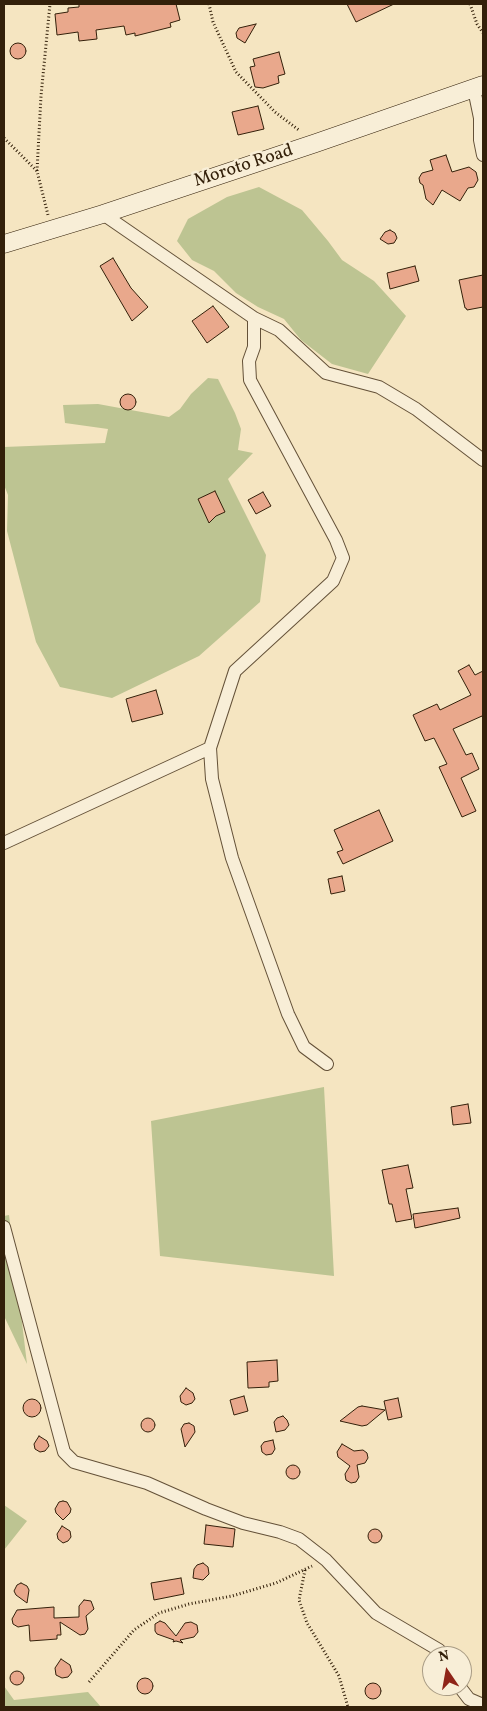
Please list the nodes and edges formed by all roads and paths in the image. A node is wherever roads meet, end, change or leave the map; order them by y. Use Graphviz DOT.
graph roads {
  1 [pos="50,4"];
  2 [pos="209,4"];
  3 [pos="470,4"];
  4 [pos="483,33"];
  5 [pos="478,87"];
  6 [pos="4,138"];
  7 [pos="316,143"];
  8 [pos="483,155"];
  9 [pos="36,171"];
  10 [pos="103,214"];
  11 [pos="51,229"];
  12 [pos="4,244"];
  13 [pos="254,318"];
  14 [pos="483,460"];
  15 [pos="210,748"];
  16 [pos="4,843"];
  17 [pos="328,1064"];
  18 [pos="4,1227"];
  19 [pos="326,1560"];
  20 [pos="305,1570"];
  21 [pos="431,1646"];
  22 [pos="89,1682"];
  23 [pos="468,1696"];
  24 [pos="483,1705"];
  25 [pos="348,1707"];
  1 -- 9 [label="path"];
  2 -- 7 [label="path"];
  3 -- 4 [label="path"];
  5 -- 7 [label="main road, Moroto Road"];
  5 -- 8 [label="street"];
  6 -- 9 [label="path"];
  7 -- 10 [label="main road, Moroto Road"];
  9 -- 11 [label="path"];
  10 -- 11 [label="main road, Moroto Road"];
  10 -- 13 [label="street"];
  11 -- 12 [label="main road, Moroto Road"];
  13 -- 14 [label="street"];
  13 -- 15 [label="street"];
  15 -- 16 [label="street"];
  15 -- 17 [label="street"];
  18 -- 19 [label="street"];
  19 -- 20 [label="path"];
  19 -- 21 [label="street"];
  20 -- 22 [label="path"];
  20 -- 25 [label="path"];
  23 -- 24 [label="street"];
}
